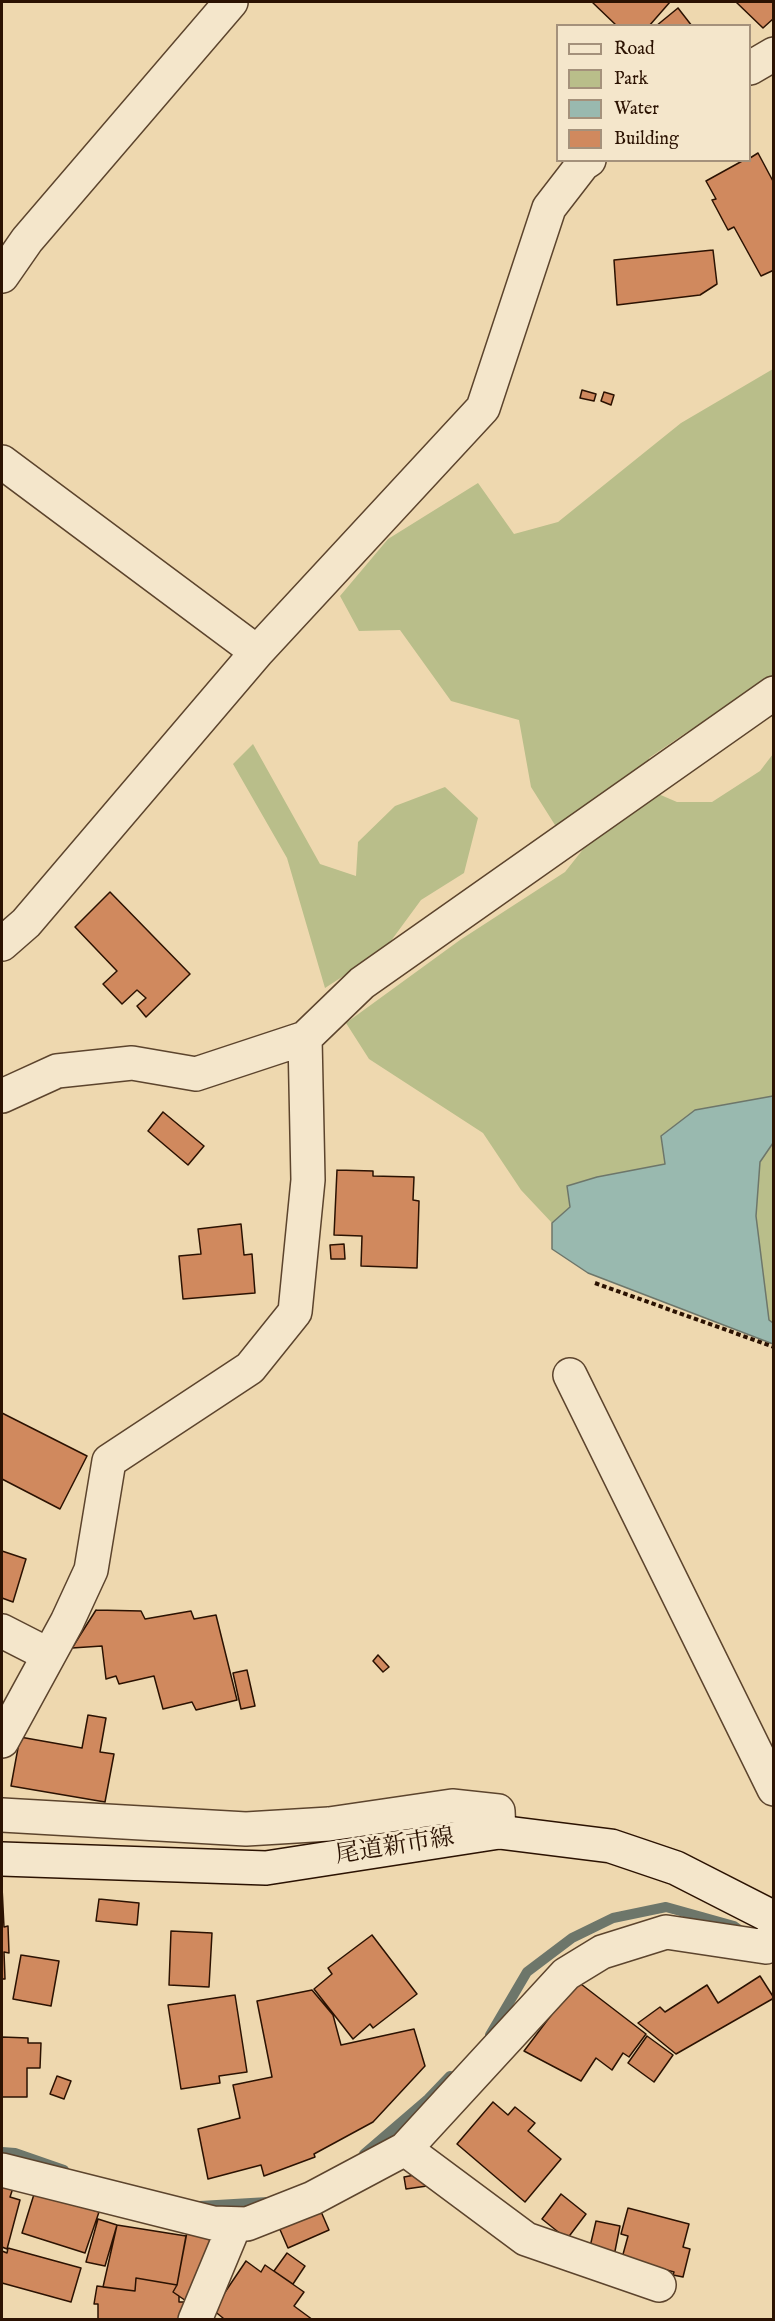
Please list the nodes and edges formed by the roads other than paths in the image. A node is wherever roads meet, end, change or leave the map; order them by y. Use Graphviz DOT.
graph roads {
  1 [pos="231,2"];
  2 [pos="774,54"];
  3 [pos="751,67"];
  4 [pos="586,162"];
  5 [pos="2,276"];
  6 [pos="2,462"];
  7 [pos="257,652"];
  8 [pos="774,693"];
  9 [pos="2,944"];
  10 [pos="305,1038"];
  11 [pos="2,1096"];
  12 [pos="570,1375"];
  13 [pos="2,1631"];
  14 [pos="49,1655"];
  15 [pos="2,1741"];
  16 [pos="764,1748"];
  17 [pos="774,1789"];
  18 [pos="2,1815"];
  19 [pos="499,1832"];
  20 [pos="2,1859"];
  21 [pos="774,1918"];
  22 [pos="774,1934"];
  23 [pos="405,2149"];
  24 [pos="2,2170"];
  25 [pos="235,2224"];
  26 [pos="659,2285"];
  27 [pos="195,2319"];
  1 -- 5 [label="street"];
  2 -- 3 [label="street"];
  4 -- 7 [label="street"];
  6 -- 7 [label="street"];
  7 -- 9 [label="street"];
  8 -- 10 [label="street"];
  10 -- 11 [label="street"];
  10 -- 14 [label="street"];
  12 -- 16 [label="street"];
  13 -- 14 [label="street"];
  14 -- 15 [label="street"];
  16 -- 17 [label="street"];
  18 -- 19 [label="street"];
  19 -- 20 [label="street, 尾道新市線"];
  19 -- 21 [label="street, 尾道新市線"];
  22 -- 23 [label="street"];
  23 -- 25 [label="street"];
  23 -- 26 [label="street"];
  24 -- 25 [label="street"];
  25 -- 27 [label="street"];
}
